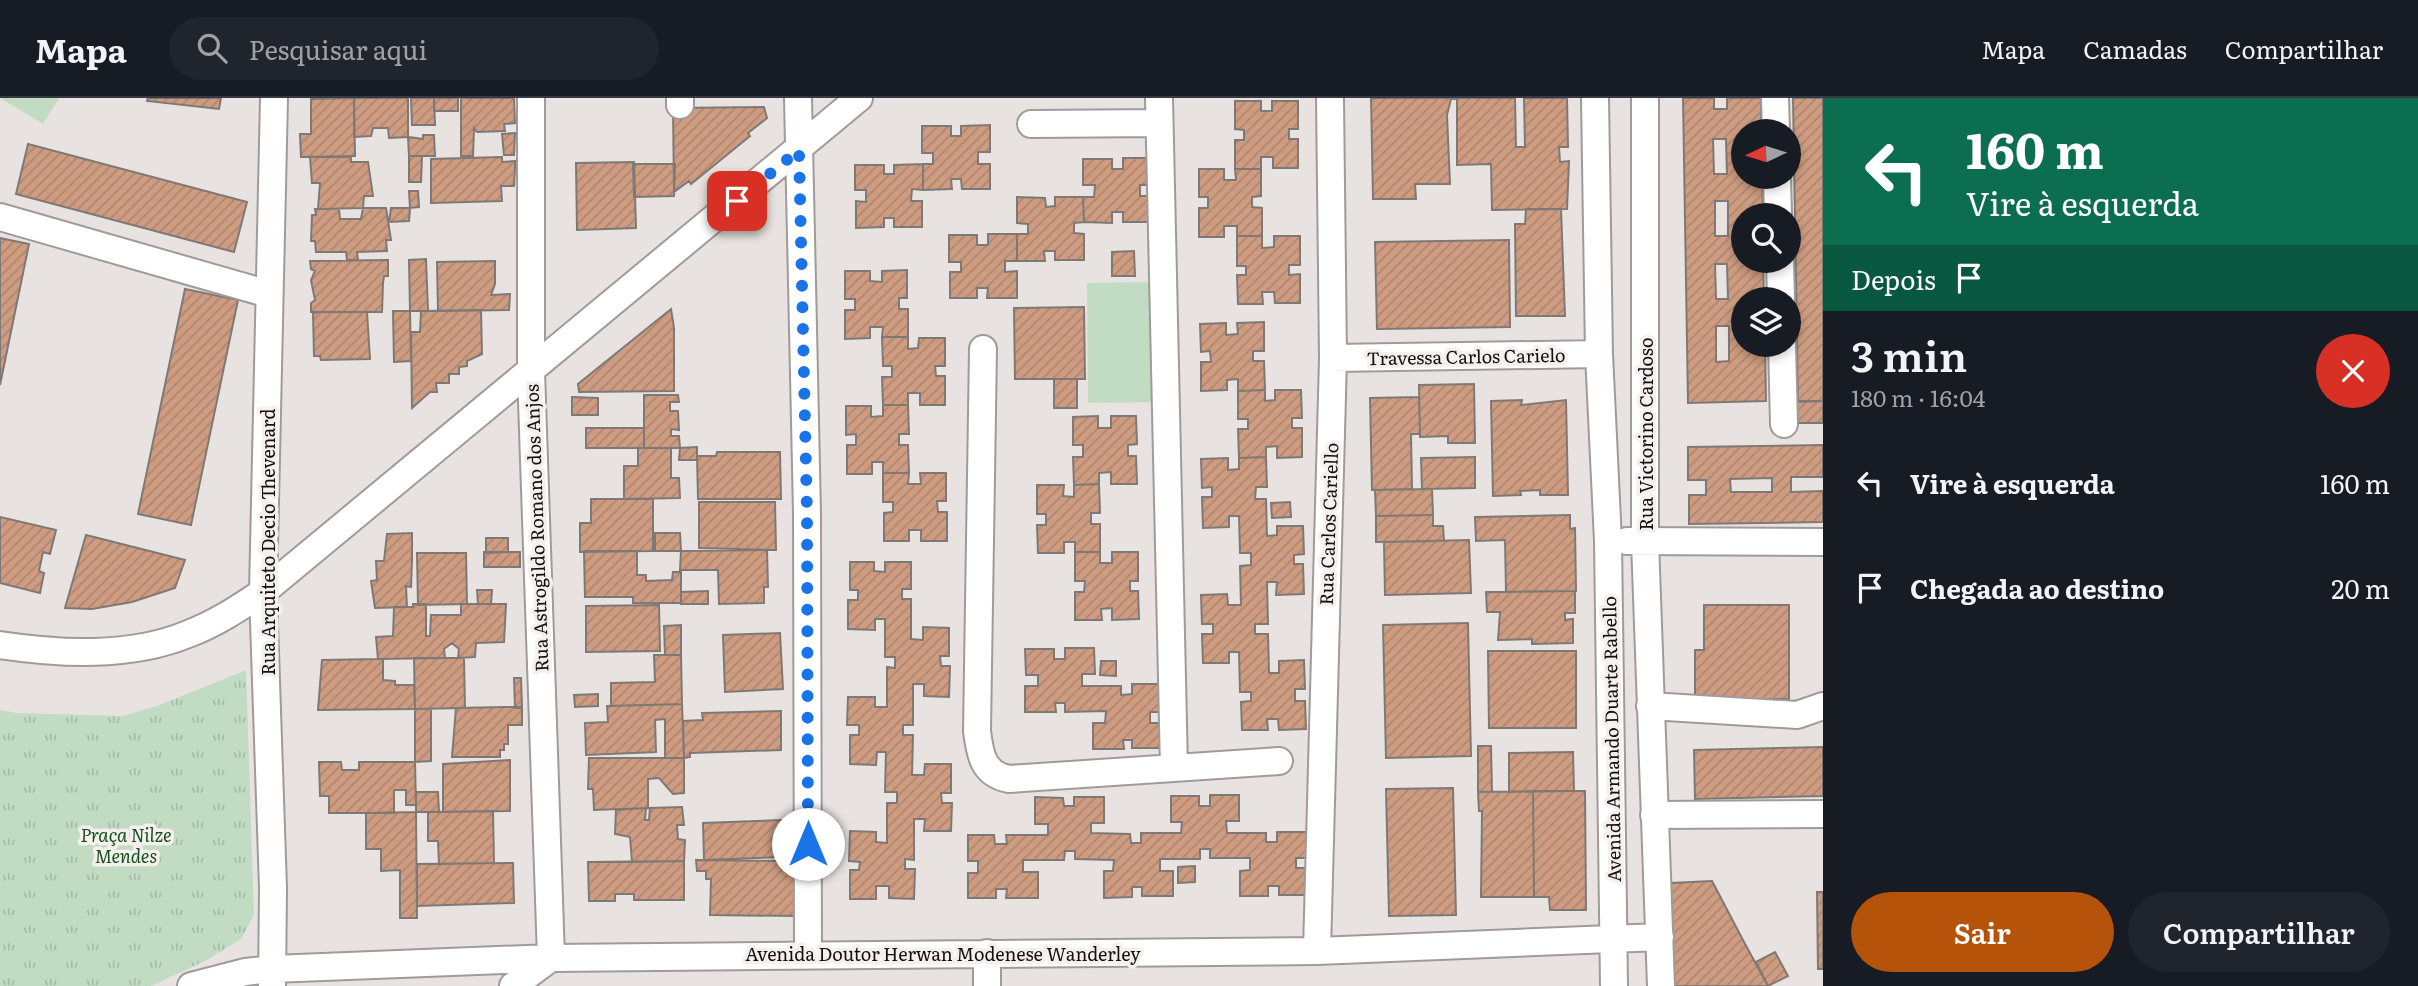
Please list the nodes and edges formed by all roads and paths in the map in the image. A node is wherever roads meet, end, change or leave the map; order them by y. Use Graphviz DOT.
graph roads {
  1 [pos="274,98"];
  2 [pos="531,98"];
  3 [pos="798,98"];
  4 [pos="859,98"];
  5 [pos="1330,98"];
  6 [pos="1595,98"];
  7 [pos="1645,98"];
  8 [pos="1775,98"];
  9 [pos="1159,110"];
  10 [pos="1776,119"];
  11 [pos="1031,124"];
  12 [pos="799,150"];
  13 [pos="0,217"];
  14 [pos="269,294"];
  15 [pos="983,349"];
  16 [pos="1599,354"];
  17 [pos="1782,357"];
  18 [pos="1333,358"];
  19 [pos="531,372"];
  20 [pos="1784,424"];
  21 [pos="1608,541"];
  22 [pos="1645,541"];
  23 [pos="1823,542"];
  24 [pos="263,592"];
  25 [pos="0,645"];
  26 [pos="1650,706"];
  27 [pos="1823,706"];
  28 [pos="1279,761"];
  29 [pos="1174,768"];
  30 [pos="1823,814"];
  31 [pos="1654,816"];
  32 [pos="1660,937"];
  33 [pos="1614,938"];
  34 [pos="1317,951"];
  35 [pos="987,953"];
  36 [pos="808,954"];
  37 [pos="551,958"];
  38 [pos="353,965"];
  39 [pos="272,977"];
  40 [pos="191,986"];
  41 [pos="380,986"];
  42 [pos="513,986"];
  43 [pos="988,986"];
  44 [pos="1614,986"];
  45 [pos="1661,986"];
  1 -- 14 [label="street, Rua Arquiteto Decio Thevenard"];
  2 -- 19 [label="street, Rua Astrogildo Romano dos Anjos"];
  3 -- 12 [label="street"];
  4 -- 12 [label="street"];
  5 -- 18 [label="street, Rua Carlos Cariello"];
  6 -- 16 [label="street"];
  7 -- 22 [label="street, Rua Victorino Cardoso"];
  8 -- 10 [label="street"];
  9 -- 11 [label="street"];
  9 -- 29 [label="street"];
  12 -- 19 [label="street"];
  12 -- 36 [label="street"];
  13 -- 14 [label="street"];
  14 -- 24 [label="street, Rua Arquiteto Decio Thevenard"];
  15 -- 29 [label="street"];
  16 -- 18 [label="street, Travessa Carlos Carielo"];
  16 -- 21 [label="street"];
  17 -- 20 [label="street"];
  18 -- 34 [label="street, Rua Carlos Cariello"];
  19 -- 24 [label="street"];
  19 -- 37 [label="street, Rua Astrogildo Romano dos Anjos"];
  21 -- 22 [label="street, Rua Victorino Cardoso"];
  21 -- 33 [label="street, Avenida Armando Duarte Rabello"];
  22 -- 23 [label="street"];
  22 -- 26 [label="street"];
  24 -- 25 [label="street"];
  24 -- 39 [label="street, Rua Arquiteto Decio Thevenard"];
  26 -- 27 [label="street"];
  26 -- 31 [label="street"];
  28 -- 29 [label="street"];
  30 -- 31 [label="street"];
  31 -- 32 [label="street"];
  32 -- 33 [label="street"];
  32 -- 45 [label="street"];
  33 -- 34 [label="street, Avenida Doutor Herwan Modenese Wanderley"];
  33 -- 44 [label="street, Avenida Armando Duarte Rabello"];
  34 -- 35 [label="street, Avenida Doutor Herwan Modenese Wanderley"];
  35 -- 36 [label="street, Avenida Doutor Herwan Modenese Wanderley"];
  35 -- 43 [label="street"];
  36 -- 37 [label="street, Avenida Doutor Herwan Modenese Wanderley"];
  37 -- 38 [label="street, Avenida Doutor Herwan Modenese Wanderley"];
  37 -- 42 [label="street"];
  38 -- 39 [label="street, Avenida Doutor Herwan Modenese Wanderley"];
  38 -- 41 [label="street"];
  39 -- 40 [label="street, Avenida Doutor Herwan Modenese Wanderley"];
}
